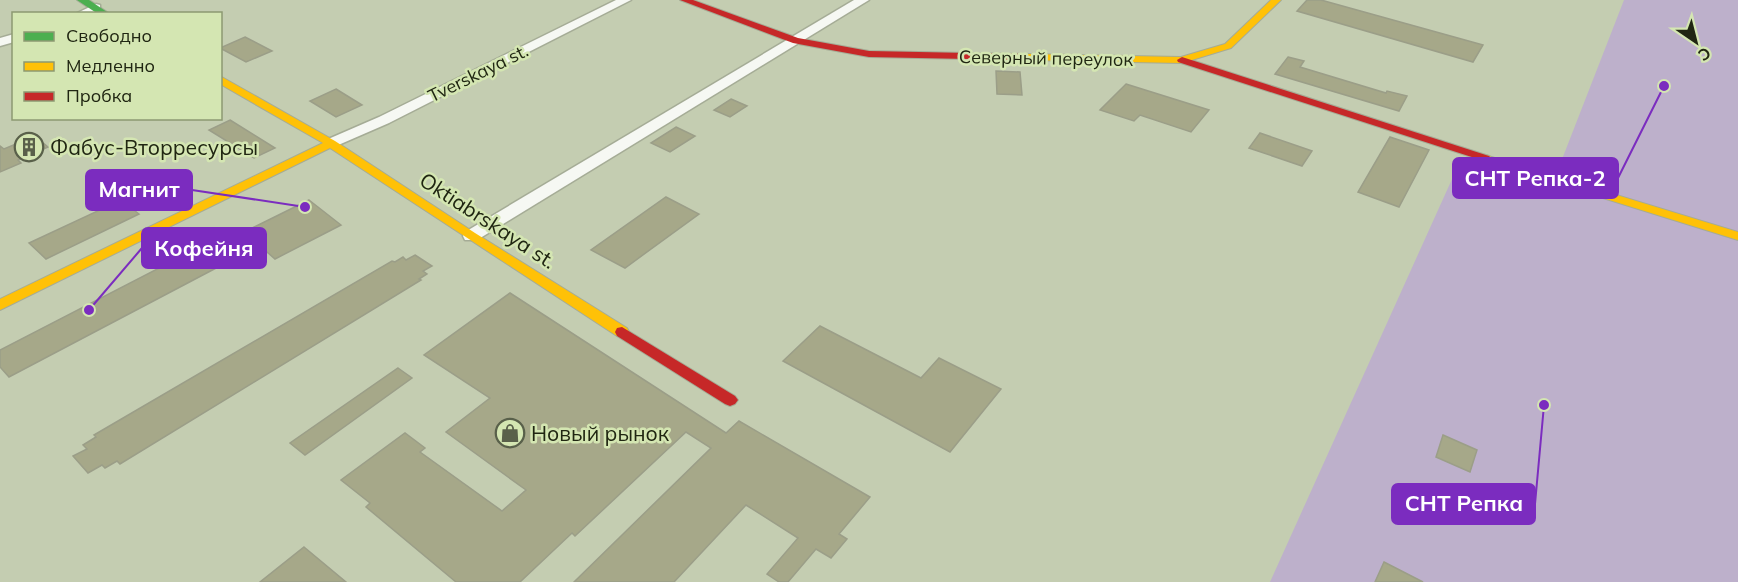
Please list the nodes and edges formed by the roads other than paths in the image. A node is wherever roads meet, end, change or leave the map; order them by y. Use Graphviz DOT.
graph roads {
  1 [pos="82,0"];
  2 [pos="625,0"];
  3 [pos="685,0"];
  4 [pos="863,0"];
  5 [pos="1276,0"];
  6 [pos="101,11"];
  7 [pos="796,41"];
  8 [pos="1182,60"];
  9 [pos="222,81"];
  10 [pos="331,143"];
  11 [pos="471,236"];
  12 [pos="1738,236"];
  13 [pos="0,305"];
  14 [pos="730,400"];
  1 -- 6 [label="street"];
  2 -- 10 [label="street, Tverskaya st."];
  3 -- 7 [label="street, Северный переулок"];
  4 -- 7 [label="street"];
  5 -- 8 [label="street, Северный переулок"];
  7 -- 8 [label="street, Северный переулок"];
  7 -- 11 [label="street"];
  8 -- 12 [label="street"];
  9 -- 10 [label="street, Oktiabrskaya st."];
  10 -- 11 [label="street, Oktiabrskaya st."];
  10 -- 13 [label="street"];
  11 -- 14 [label="street, Oktiabrskaya st."];
}
